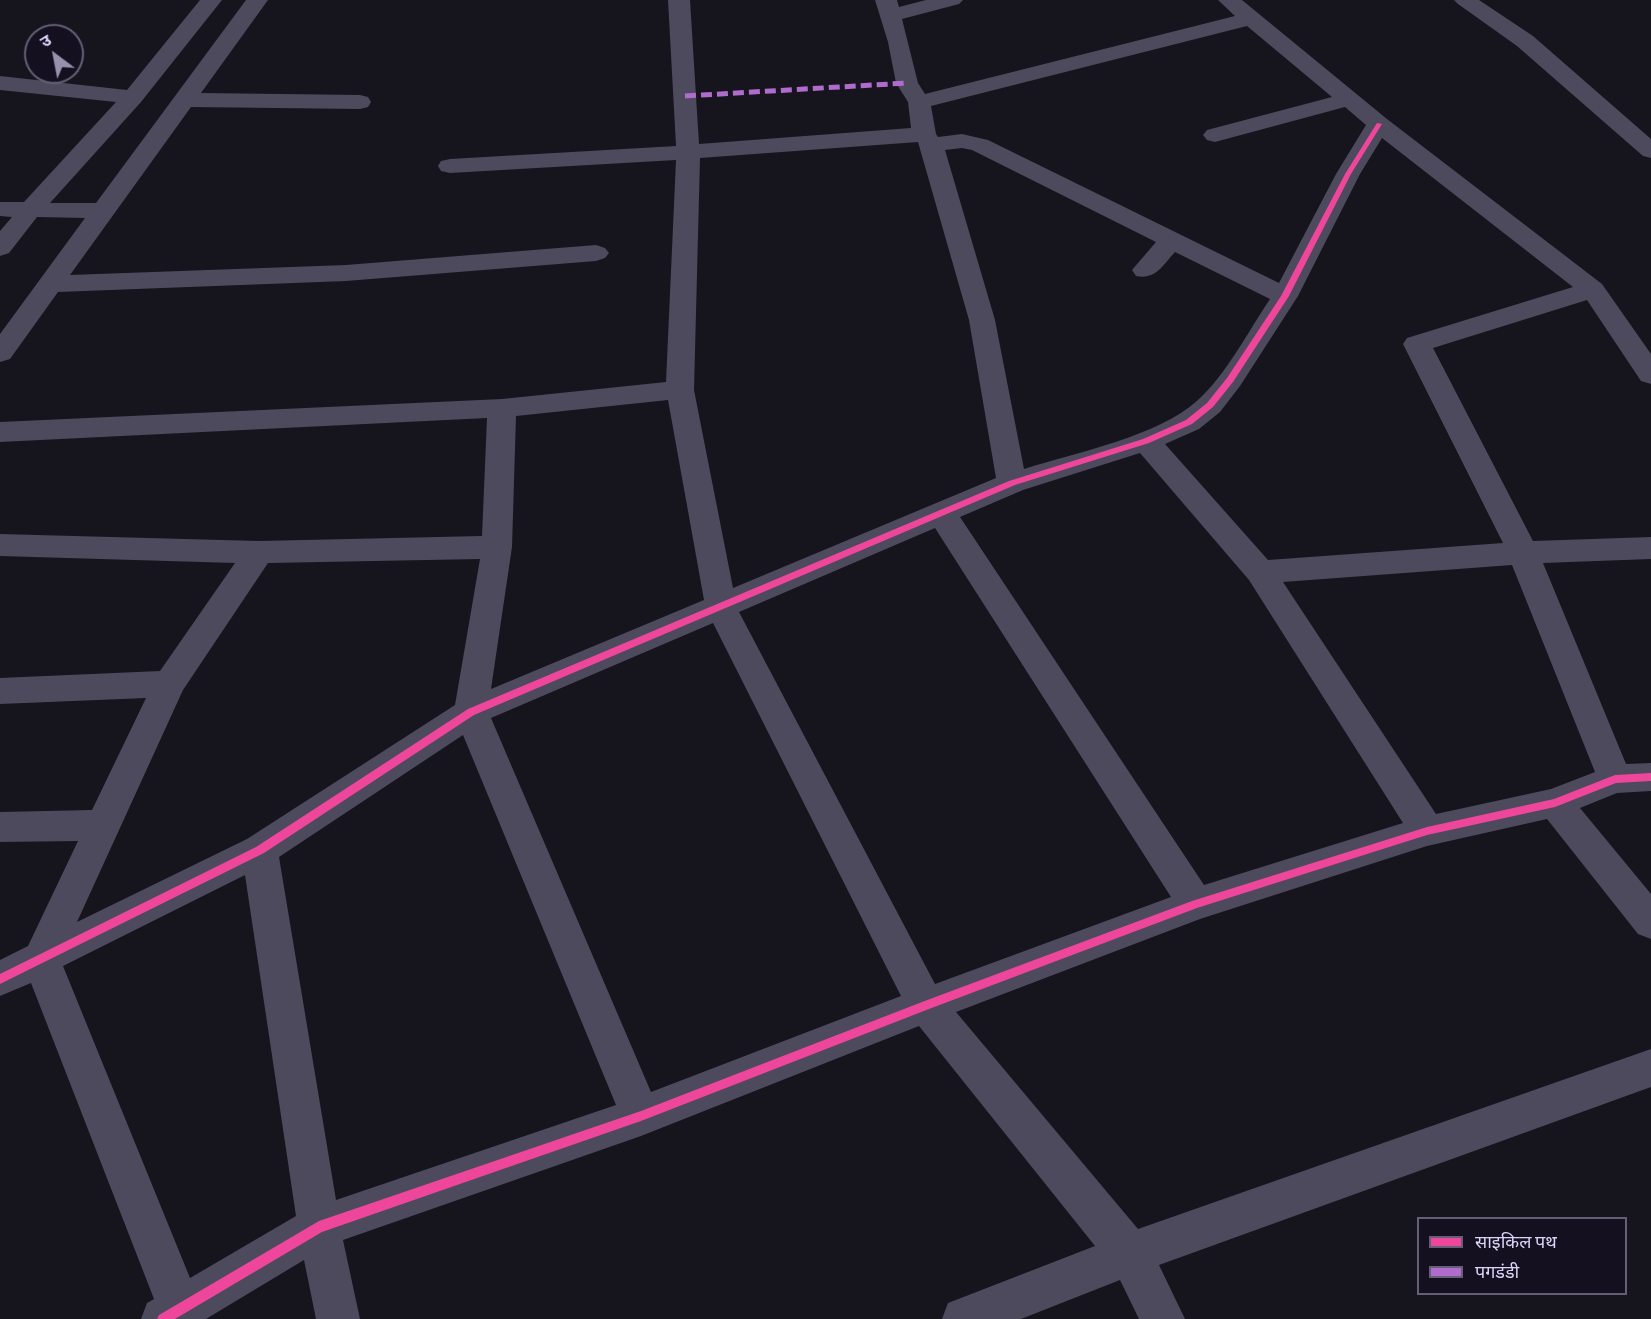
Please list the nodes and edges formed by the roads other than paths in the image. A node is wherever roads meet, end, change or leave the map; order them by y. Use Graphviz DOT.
graph roads {
  1 [pos="211,0"];
  2 [pos="257,0"];
  3 [pos="679,0"];
  4 [pos="952,0"];
  5 [pos="1229,0"];
  6 [pos="1465,0"];
  7 [pos="889,7"];
  8 [pos="1251,18"];
  9 [pos="0,83"];
  10 [pos="133,97"];
  11 [pos="1350,99"];
  12 [pos="184,100"];
  13 [pos="360,102"];
  14 [pos="919,102"];
  15 [pos="1379,124"];
  16 [pos="1215,135"];
  17 [pos="928,139"];
  18 [pos="1651,151"];
  19 [pos="688,152"];
  20 [pos="450,166"];
  21 [pos="0,209"];
  22 [pos="30,210"];
  23 [pos="103,211"];
  24 [pos="1173,239"];
  25 [pos="0,248"];
  26 [pos="596,253"];
  27 [pos="1145,270"];
  28 [pos="50,284"];
  29 [pos="1593,290"];
  30 [pos="1285,296"];
  31 [pos="0,353"];
  32 [pos="1651,375"];
  33 [pos="680,390"];
  34 [pos="502,408"];
  35 [pos="0,432"];
  36 [pos="1146,441"];
  37 [pos="1012,483"];
  38 [pos="940,513"];
  39 [pos="0,545"];
  40 [pos="497,547"];
  41 [pos="1651,548"];
  42 [pos="259,552"];
  43 [pos="1523,552"];
  44 [pos="1260,572"];
  45 [pos="721,607"];
  46 [pos="169,684"];
  47 [pos="0,691"];
  48 [pos="471,712"];
  49 [pos="1633,778"];
  50 [pos="1556,803"];
  51 [pos="103,825"];
  52 [pos="0,827"];
  53 [pos="1427,831"];
  54 [pos="260,850"];
  55 [pos="1196,904"];
  56 [pos="1651,922"];
  57 [pos="40,959"];
  58 [pos="0,979"];
  59 [pos="926,1005"];
  60 [pos="1651,1068"];
  61 [pos="641,1116"];
  62 [pos="319,1227"];
  63 [pos="1130,1254"];
  64 [pos="172,1314"];
  65 [pos="338,1319"];
  66 [pos="964,1319"];
  67 [pos="1163,1319"];
  1 -- 10 [label="street"];
  2 -- 12 [label="street"];
  3 -- 19 [label="street"];
  4 -- 7 [label="street"];
  5 -- 8 [label="street"];
  6 -- 18 [label="street"];
  7 -- 14 [label="street"];
  8 -- 11 [label="street"];
  8 -- 14 [label="street"];
  9 -- 10 [label="street"];
  10 -- 22 [label="street"];
  11 -- 15 [label="street"];
  11 -- 16 [label="street"];
  12 -- 13 [label="street"];
  12 -- 23 [label="street"];
  14 -- 17 [label="street"];
  15 -- 29 [label="street"];
  15 -- 30 [label="street"];
  17 -- 19 [label="street"];
  17 -- 24 [label="street"];
  17 -- 37 [label="street"];
  19 -- 20 [label="street"];
  19 -- 33 [label="street"];
  21 -- 22 [label="street"];
  22 -- 23 [label="street"];
  22 -- 25 [label="street"];
  23 -- 28 [label="street"];
  24 -- 27 [label="street"];
  24 -- 30 [label="street"];
  26 -- 28 [label="street"];
  28 -- 31 [label="street"];
  29 -- 32 [label="street"];
  29 -- 43 [label="street"];
  30 -- 36 [label="street"];
  33 -- 34 [label="street"];
  33 -- 45 [label="street"];
  34 -- 35 [label="street"];
  34 -- 40 [label="street"];
  36 -- 37 [label="street"];
  36 -- 44 [label="street"];
  37 -- 38 [label="street"];
  38 -- 45 [label="street"];
  38 -- 55 [label="street"];
  39 -- 42 [label="street"];
  40 -- 42 [label="street"];
  40 -- 48 [label="street"];
  41 -- 43 [label="street"];
  42 -- 46 [label="street"];
  43 -- 44 [label="street"];
  43 -- 49 [label="street"];
  44 -- 53 [label="street"];
  45 -- 48 [label="street"];
  45 -- 59 [label="street"];
  46 -- 47 [label="street"];
  46 -- 51 [label="street"];
  48 -- 54 [label="street"];
  48 -- 61 [label="street"];
  49 -- 50 [label="street"];
  50 -- 53 [label="street"];
  50 -- 56 [label="street"];
  51 -- 52 [label="street"];
  51 -- 57 [label="street"];
  53 -- 55 [label="street"];
  54 -- 57 [label="street"];
  54 -- 62 [label="street"];
  55 -- 59 [label="street"];
  57 -- 58 [label="street"];
  57 -- 64 [label="street"];
  59 -- 61 [label="street"];
  59 -- 63 [label="street"];
  60 -- 63 [label="street"];
  61 -- 62 [label="street"];
  62 -- 64 [label="street"];
  62 -- 65 [label="street"];
  63 -- 66 [label="street"];
  63 -- 67 [label="street"];
}
